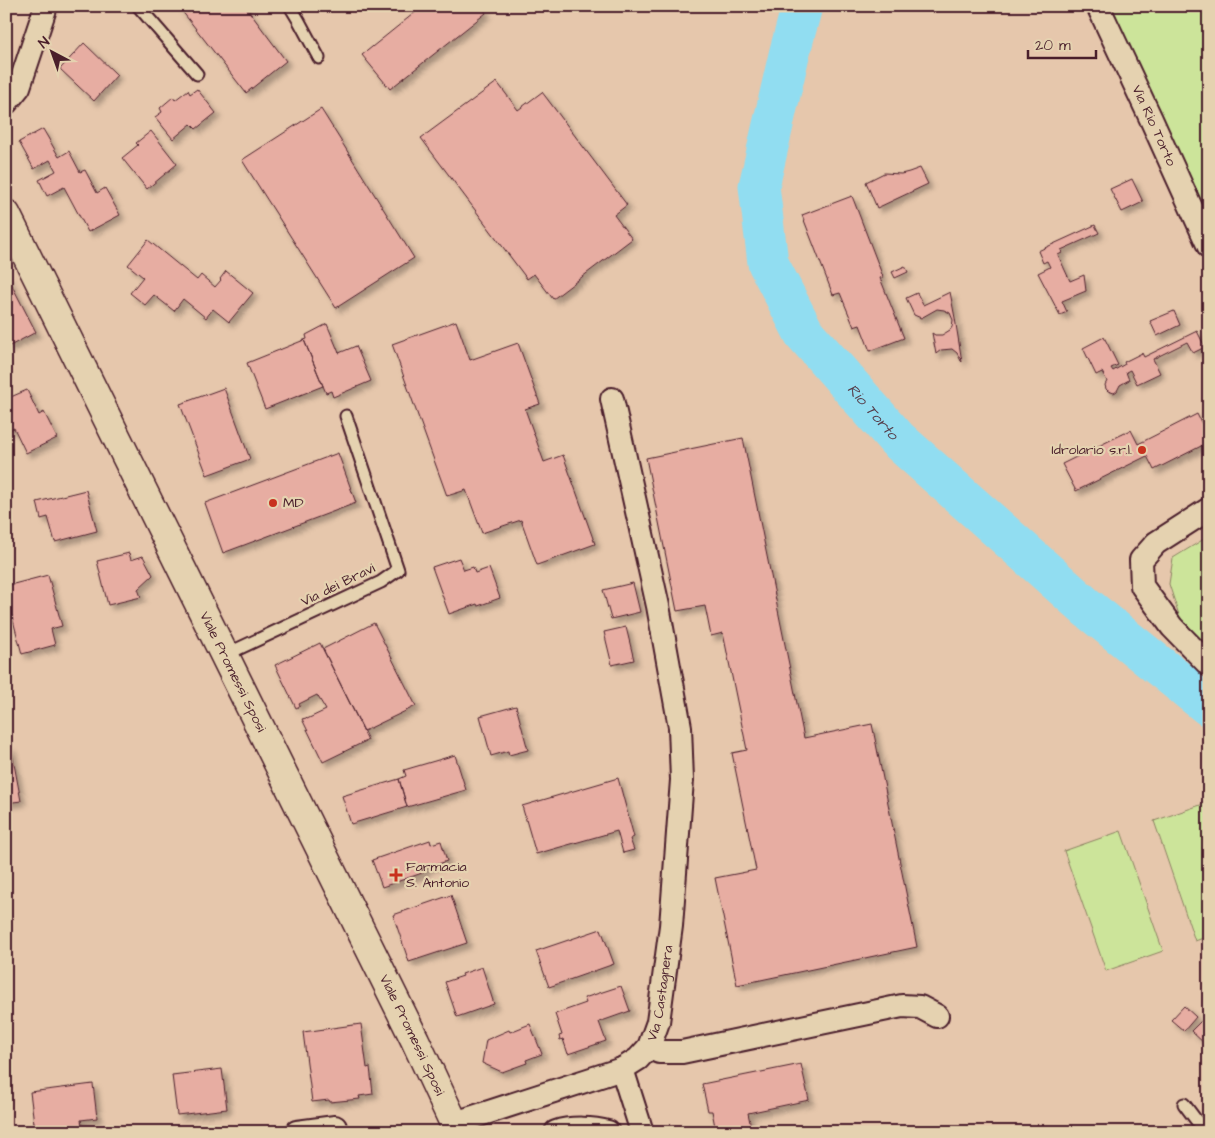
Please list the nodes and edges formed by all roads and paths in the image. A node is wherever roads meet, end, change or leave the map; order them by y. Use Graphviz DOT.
graph roads {
  1 [pos="46,6"];
  2 [pos="138,6"];
  3 [pos="290,6"];
  4 [pos="1098,6"];
  5 [pos="319,58"];
  6 [pos="197,74"];
  7 [pos="6,103"];
  8 [pos="6,214"];
  9 [pos="1209,247"];
  10 [pos="612,399"];
  11 [pos="346,416"];
  12 [pos="1209,509"];
  13 [pos="224,655"];
  14 [pos="1209,665"];
  15 [pos="937,1016"];
  16 [pos="649,1047"];
  17 [pos="622,1069"];
  18 [pos="1184,1104"];
  19 [pos="335,1127"];
  20 [pos="457,1127"];
  21 [pos="297,1132"];
  22 [pos="556,1132"];
  23 [pos="608,1132"];
  24 [pos="642,1132"];
  25 [pos="1206,1132"];
  1 -- 7 [label="street"];
  2 -- 6 [label="lane"];
  3 -- 5 [label="lane"];
  4 -- 9 [label="street, Via Rio Torto"];
  8 -- 13 [label="main road, Viale Promessi Sposi"];
  10 -- 16 [label="street, Via Castagnera"];
  11 -- 13 [label="lane, Via dei Bravi"];
  12 -- 14 [label="street"];
  13 -- 20 [label="main road, Viale Promessi Sposi"];
  15 -- 16 [label="street"];
  16 -- 17 [label="street, Via Castagnera"];
  17 -- 20 [label="street, Via Castagnera"];
  17 -- 24 [label="street"];
  18 -- 25 [label="lane"];
  19 -- 21 [label="street"];
  22 -- 23 [label="street"];
}
